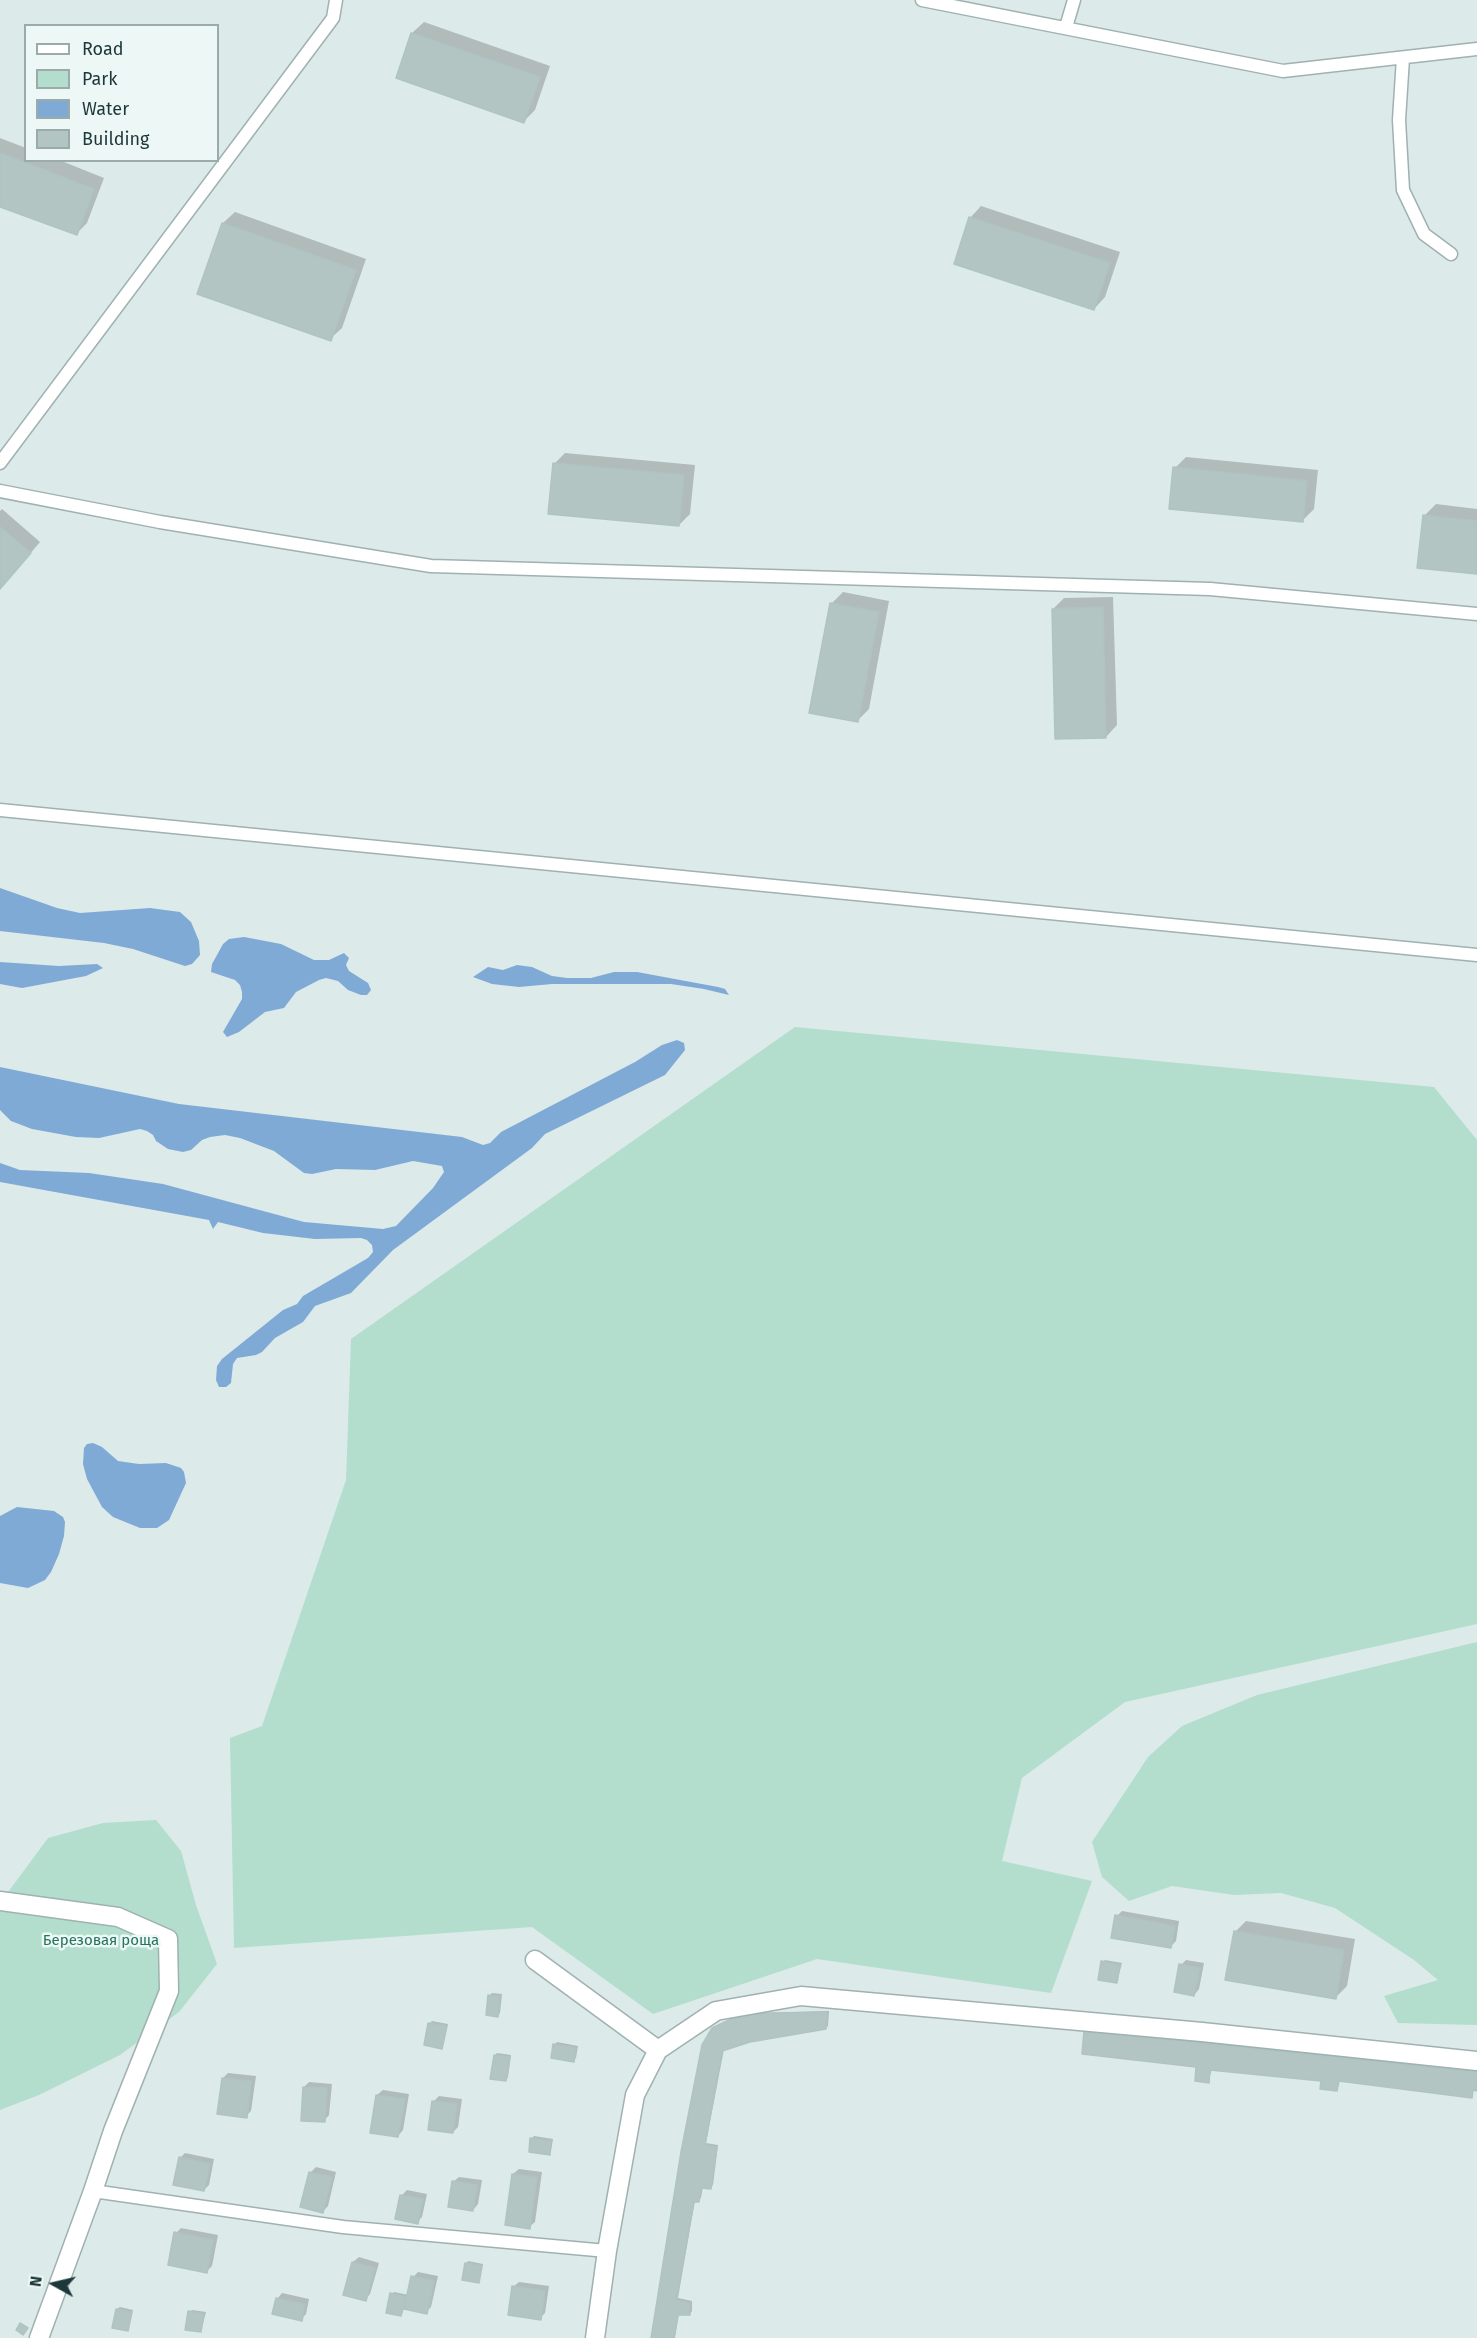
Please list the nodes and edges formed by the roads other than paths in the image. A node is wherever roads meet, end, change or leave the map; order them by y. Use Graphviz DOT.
graph roads {
  1 [pos="336,0"];
  2 [pos="922,0"];
  3 [pos="1074,0"];
  4 [pos="1066,27"];
  5 [pos="1477,49"];
  6 [pos="1403,58"];
  7 [pos="1451,254"];
  8 [pos="0,463"];
  9 [pos="0,491"];
  10 [pos="1477,614"];
  11 [pos="0,810"];
  12 [pos="1477,955"];
  13 [pos="0,1901"];
  14 [pos="535,1960"];
  15 [pos="658,2050"];
  16 [pos="1477,2061"];
  17 [pos="93,2190"];
  18 [pos="607,2251"];
  19 [pos="39,2338"];
  20 [pos="595,2338"];
  1 -- 8 [label="lane"];
  2 -- 4 [label="lane"];
  3 -- 4 [label="lane"];
  4 -- 6 [label="lane"];
  5 -- 6 [label="lane"];
  6 -- 7 [label="lane"];
  9 -- 10 [label="lane"];
  11 -- 12 [label="lane"];
  13 -- 17 [label="street"];
  14 -- 15 [label="street"];
  15 -- 16 [label="street"];
  15 -- 18 [label="street"];
  17 -- 18 [label="lane"];
  17 -- 19 [label="street"];
  18 -- 20 [label="street"];
}
